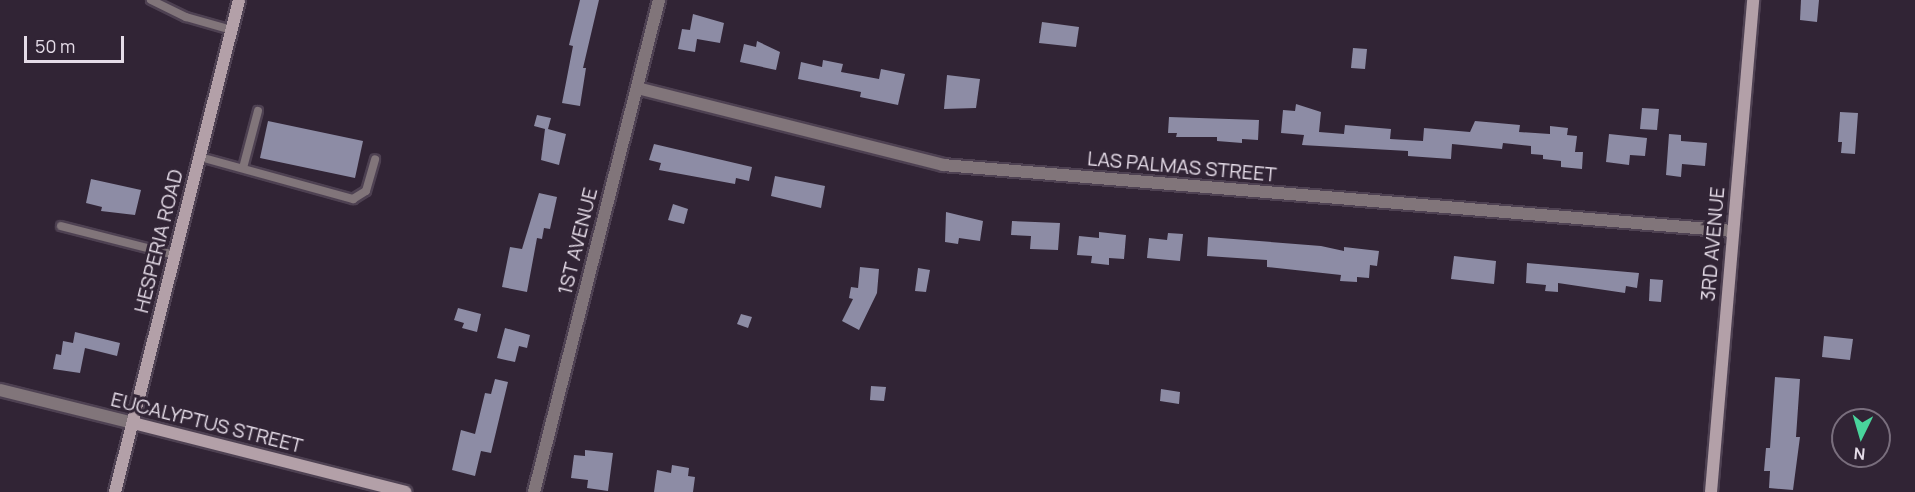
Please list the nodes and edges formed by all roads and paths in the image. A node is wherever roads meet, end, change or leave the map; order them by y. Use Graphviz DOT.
graph roads {
  1 [pos="151,0"];
  2 [pos="239,0"];
  3 [pos="658,0"];
  4 [pos="1753,0"];
  5 [pos="232,30"];
  6 [pos="637,88"];
  7 [pos="258,111"];
  8 [pos="200,158"];
  9 [pos="375,159"];
  10 [pos="243,168"];
  11 [pos="61,226"];
  12 [pos="1733,231"];
  13 [pos="175,255"];
  14 [pos="0,390"];
  15 [pos="133,423"];
  16 [pos="115,492"];
  17 [pos="405,492"];
  18 [pos="534,492"];
  19 [pos="1711,492"];
  1 -- 5 [label="lane"];
  2 -- 5 [label="main road, HESPERIA ROAD"];
  3 -- 6 [label="street, 1ST AVENUE"];
  4 -- 12 [label="main road, 3RD AVENUE"];
  5 -- 8 [label="main road, HESPERIA ROAD"];
  6 -- 12 [label="street, LAS PALMAS STREET"];
  6 -- 18 [label="street, 1ST AVENUE"];
  7 -- 10 [label="lane"];
  8 -- 10 [label="lane"];
  8 -- 13 [label="main road, HESPERIA ROAD"];
  9 -- 10 [label="lane"];
  11 -- 13 [label="lane"];
  12 -- 19 [label="main road, 3RD AVENUE"];
  13 -- 15 [label="main road, HESPERIA ROAD"];
  14 -- 15 [label="street, EUCALYPTUS STREET"];
  15 -- 16 [label="main road, HESPERIA ROAD"];
  15 -- 17 [label="main road, EUCALYPTUS STREET"];
}
